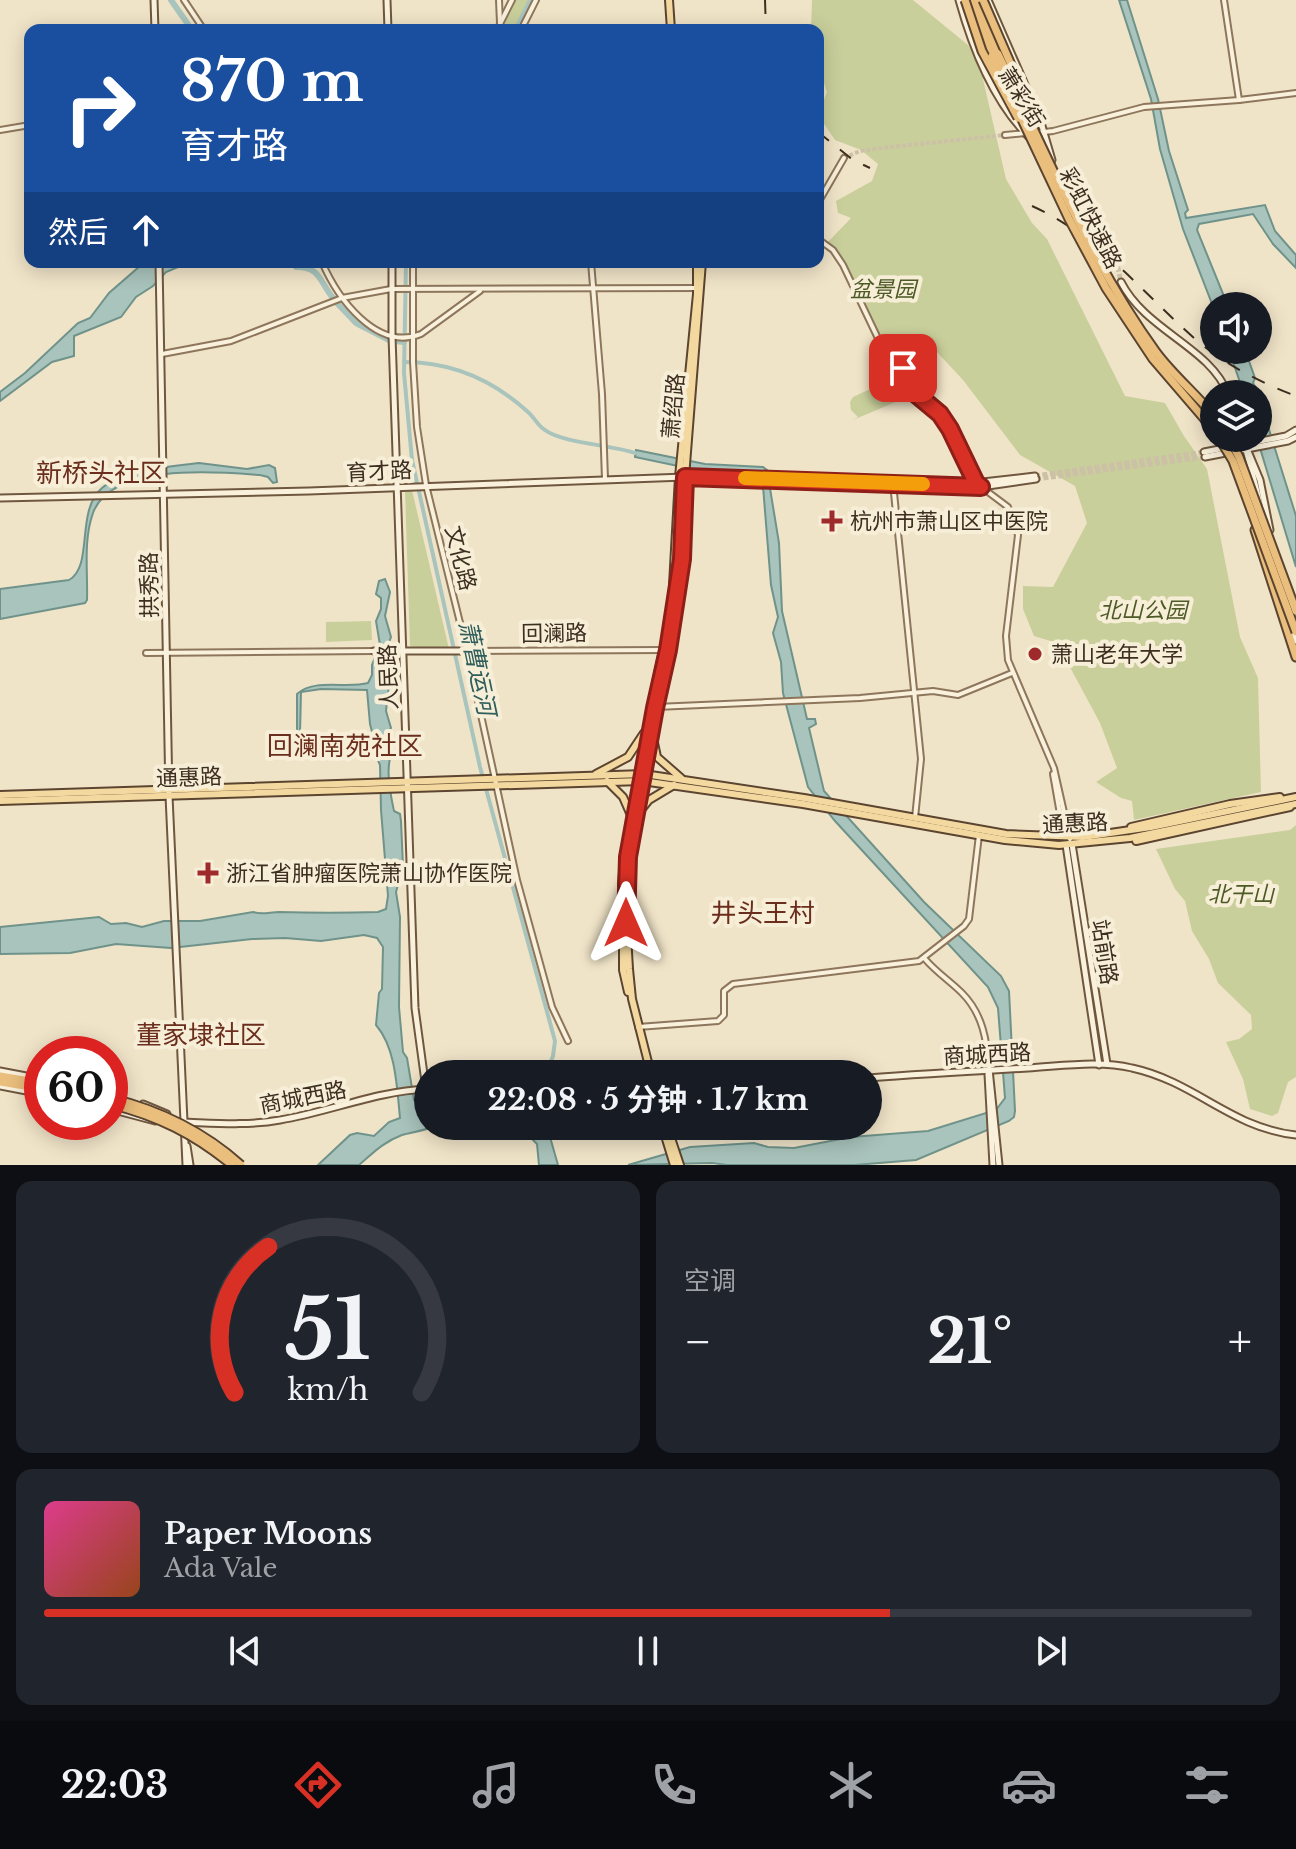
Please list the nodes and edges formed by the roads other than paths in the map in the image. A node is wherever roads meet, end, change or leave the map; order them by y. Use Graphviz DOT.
graph roads {
  1 [pos="184,0"];
  2 [pos="387,0"];
  3 [pos="499,0"];
  4 [pos="512,0"];
  5 [pos="536,0"];
  6 [pos="670,0"];
  7 [pos="965,0"];
  8 [pos="977,0"];
  9 [pos="986,0"];
  10 [pos="1224,0"];
  11 [pos="154,1"];
  12 [pos="155,24"];
  13 [pos="200,24"];
  14 [pos="388,24"];
  15 [pos="498,24"];
  16 [pos="500,24"];
  17 [pos="524,24"];
  18 [pos="672,24"];
  19 [pos="995,55"];
  20 [pos="1296,93"];
  21 [pos="1239,100"];
  22 [pos="24,126"];
  23 [pos="0,130"];
  24 [pos="1042,132"];
  25 [pos="1025,133"];
  26 [pos="1005,135"];
  27 [pos="844,158"];
  28 [pos="1048,164"];
  29 [pos="824,193"];
  30 [pos="824,243"];
  31 [pos="159,268"];
  32 [pos="325,268"];
  33 [pos="393,268"];
  34 [pos="412,268"];
  35 [pos="591,268"];
  36 [pos="700,268"];
  37 [pos="1122,282"];
  38 [pos="700,288"];
  39 [pos="395,289"];
  40 [pos="410,289"];
  41 [pos="592,289"];
  42 [pos="482,290"];
  43 [pos="342,298"];
  44 [pos="392,336"];
  45 [pos="411,337"];
  46 [pos="162,354"];
  47 [pos="1220,380"];
  48 [pos="1200,401"];
  49 [pos="1200,414"];
  50 [pos="1296,430"];
  51 [pos="1296,437"];
  52 [pos="1279,440"];
  53 [pos="1272,441"];
  54 [pos="1214,452"];
  55 [pos="1228,452"];
  56 [pos="1236,452"];
  57 [pos="1250,452"];
  58 [pos="1250,452"];
  59 [pos="1204,454"];
  60 [pos="683,473"];
  61 [pos="1036,478"];
  62 [pos="605,479"];
  63 [pos="893,483"];
  64 [pos="426,485"];
  65 [pos="978,485"];
  66 [pos="398,486"];
  67 [pos="163,492"];
  68 [pos="0,498"];
  69 [pos="1250,508"];
  70 [pos="1282,574"];
  71 [pos="1296,602"];
  72 [pos="1296,611"];
  73 [pos="1296,632"];
  74 [pos="1296,641"];
  75 [pos="665,650"];
  76 [pos="374,651"];
  77 [pos="467,651"];
  78 [pos="403,652"];
  79 [pos="146,653"];
  80 [pos="166,653"];
  81 [pos="1296,657"];
  82 [pos="1012,673"];
  83 [pos="912,692"];
  84 [pos="655,708"];
  85 [pos="649,728"];
  86 [pos="593,776"];
  87 [pos="640,778"];
  88 [pos="684,780"];
  89 [pos="607,781"];
  90 [pos="494,782"];
  91 [pos="409,785"];
  92 [pos="675,785"];
  93 [pos="169,792"];
  94 [pos="0,795"];
  95 [pos="1296,797"];
  96 [pos="0,801"];
  97 [pos="804,801"];
  98 [pos="1296,805"];
  99 [pos="854,810"];
  100 [pos="633,818"];
  101 [pos="915,818"];
  102 [pos="979,832"];
  103 [pos="1067,836"];
  104 [pos="1101,838"];
  105 [pos="1069,844"];
  106 [pos="925,959"];
  107 [pos="638,1027"];
  108 [pos="568,1041"];
  109 [pos="423,1060"];
  110 [pos="646,1060"];
  111 [pos="646,1060"];
  112 [pos="1107,1064"];
  113 [pos="1099,1065"];
  114 [pos="989,1069"];
  115 [pos="0,1073"];
  116 [pos="882,1077"];
  117 [pos="24,1078"];
  118 [pos="0,1084"];
  119 [pos="24,1089"];
  120 [pos="414,1090"];
  121 [pos="128,1104"];
  122 [pos="128,1106"];
  123 [pos="128,1108"];
  124 [pos="128,1110"];
  125 [pos="182,1122"];
  126 [pos="1296,1135"];
  127 [pos="669,1140"];
  128 [pos="671,1146"];
  129 [pos="188,1165"];
  130 [pos="232,1165"];
  131 [pos="241,1165"];
  132 [pos="674,1165"];
  133 [pos="680,1165"];
  134 [pos="996,1165"];
  1 -- 13 [label="street"];
  2 -- 14 [label="main road"];
  3 -- 15 [label="street"];
  4 -- 16 [label="street"];
  5 -- 17 [label="street"];
  6 -- 18 [label="main road"];
  7 -- 19 [label="highway, 彩虹快速路"];
  7 -- 25 [label="main road, 萧彩街"];
  7 -- 28 [label="highway, bridge"];
  8 -- 19 [label="highway, 彩虹快速路"];
  9 -- 24 [label="main road, 萧彩街"];
  9 -- 28 [label="highway, bridge"];
  10 -- 21 [label="street"];
  11 -- 12 [label="main road"];
  19 -- 28 [label="highway, 彩虹快速路, bridge"];
  20 -- 21 [label="street"];
  21 -- 24 [label="street"];
  22 -- 23 [label="street"];
  24 -- 25 [label="street"];
  24 -- 25 [label="main road, 萧彩街"];
  25 -- 26 [label="street"];
  27 -- 29 [label="street"];
  28 -- 48 [label="highway, 彩虹快速路, bridge"];
  28 -- 49 [label="highway, 彩虹快速路, bridge"];
  30 -- 65 [label="street"];
  31 -- 46 [label="main road, 拱秀路"];
  32 -- 43 [label="street"];
  33 -- 39 [label="main road, 人民路"];
  34 -- 40 [label="street, 文化路"];
  35 -- 41 [label="street"];
  36 -- 38 [label="main road, 萧绍路"];
  37 -- 47 [label="main road"];
  38 -- 41 [label="street"];
  38 -- 60 [label="main road, 萧绍路"];
  39 -- 40 [label="street"];
  39 -- 43 [label="street"];
  39 -- 44 [label="main road, 人民路"];
  40 -- 42 [label="street"];
  40 -- 45 [label="street, 文化路"];
  41 -- 42 [label="street"];
  41 -- 62 [label="street"];
  42 -- 45 [label="street"];
  43 -- 44 [label="street"];
  43 -- 46 [label="street"];
  44 -- 45 [label="street"];
  44 -- 66 [label="main road, 人民路"];
  45 -- 64 [label="street, 文化路"];
  46 -- 67 [label="main road, 拱秀路"];
  50 -- 52 [label="main road"];
  51 -- 52 [label="main road"];
  52 -- 53 [label="main road"];
  54 -- 59 [label="main road"];
  55 -- 69 [label="highway, bridge"];
  56 -- 70 [label="highway, bridge"];
  57 -- 71 [label="main road"];
  58 -- 74 [label="main road"];
  60 -- 62 [label="main road, 育才路"];
  60 -- 63 [label="main road, 育才路"];
  60 -- 75 [label="main road, 萧绍路"];
  61 -- 65 [label="main road"];
  62 -- 64 [label="main road, 育才路"];
  63 -- 65 [label="main road"];
  63 -- 83 [label="street"];
  64 -- 66 [label="main road, 育才路"];
  64 -- 77 [label="street, 文化路"];
  65 -- 82 [label="street"];
  66 -- 67 [label="main road, 育才路"];
  66 -- 78 [label="main road, 人民路"];
  67 -- 68 [label="main road, 育才路"];
  67 -- 80 [label="main road, 拱秀路"];
  69 -- 73 [label="highway, bridge"];
  69 -- 81 [label="highway, bridge"];
  70 -- 71 [label="highway, bridge"];
  70 -- 72 [label="highway, bridge"];
  75 -- 77 [label="street, 回澜路"];
  75 -- 84 [label="main road, 萧绍路"];
  75 -- 85 [label="main road"];
  76 -- 78 [label="main road, 回澜路"];
  76 -- 80 [label="street"];
  77 -- 78 [label="main road, 回澜路"];
  77 -- 90 [label="street, 文化路"];
  78 -- 91 [label="main road, 人民路"];
  79 -- 80 [label="street"];
  80 -- 93 [label="main road, 拱秀路"];
  82 -- 83 [label="street"];
  82 -- 103 [label="street"];
  83 -- 84 [label="street"];
  83 -- 101 [label="street"];
  84 -- 85 [label="main road, 萧绍路"];
  85 -- 86 [label="main road"];
  85 -- 87 [label="main road, 萧绍路"];
  85 -- 88 [label="main road"];
  86 -- 87 [label="main road"];
  86 -- 90 [label="main road"];
  87 -- 88 [label="main road"];
  87 -- 89 [label="main road"];
  87 -- 92 [label="main road"];
  87 -- 100 [label="main road, 萧绍路"];
  88 -- 97 [label="main road"];
  89 -- 90 [label="main road"];
  89 -- 100 [label="main road"];
  90 -- 91 [label="main road"];
  90 -- 108 [label="street, 文化路"];
  91 -- 93 [label="main road, 通惠路"];
  91 -- 109 [label="main road, 人民路"];
  92 -- 97 [label="main road"];
  92 -- 100 [label="main road"];
  93 -- 94 [label="main road"];
  93 -- 96 [label="main road, 通惠路"];
  93 -- 125 [label="main road, 拱秀路"];
  95 -- 104 [label="main road"];
  97 -- 99 [label="main road"];
  98 -- 104 [label="main road, 通惠路"];
  99 -- 101 [label="main road, 通惠路"];
  99 -- 102 [label="main road, 通惠路"];
  100 -- 107 [label="main road"];
  100 -- 110 [label="main road"];
  101 -- 102 [label="main road, 通惠路"];
  102 -- 103 [label="main road, 通惠路"];
  102 -- 105 [label="main road, 通惠路"];
  102 -- 106 [label="street"];
  103 -- 104 [label="main road, 通惠路"];
  103 -- 105 [label="street"];
  104 -- 105 [label="main road, 通惠路"];
  105 -- 112 [label="main road, 站前路"];
  105 -- 113 [label="main road"];
  106 -- 107 [label="street"];
  106 -- 114 [label="street"];
  107 -- 111 [label="main road"];
  112 -- 113 [label="main road, 商城西路"];
  112 -- 126 [label="main road, 商城西路"];
  113 -- 114 [label="main road, 商城西路"];
  114 -- 116 [label="main road, 商城西路"];
  114 -- 134 [label="main road"];
  115 -- 117 [label="highway"];
  118 -- 119 [label="highway"];
  120 -- 125 [label="main road, 商城西路"];
  121 -- 125 [label="main road, 商城西路"];
  122 -- 131 [label="highway, bridge"];
  123 -- 130 [label="highway, bridge"];
  124 -- 125 [label="main road, 商城西路"];
  125 -- 129 [label="main road"];
  127 -- 128 [label="main road"];
  128 -- 132 [label="main road"];
  128 -- 133 [label="main road"];
}
